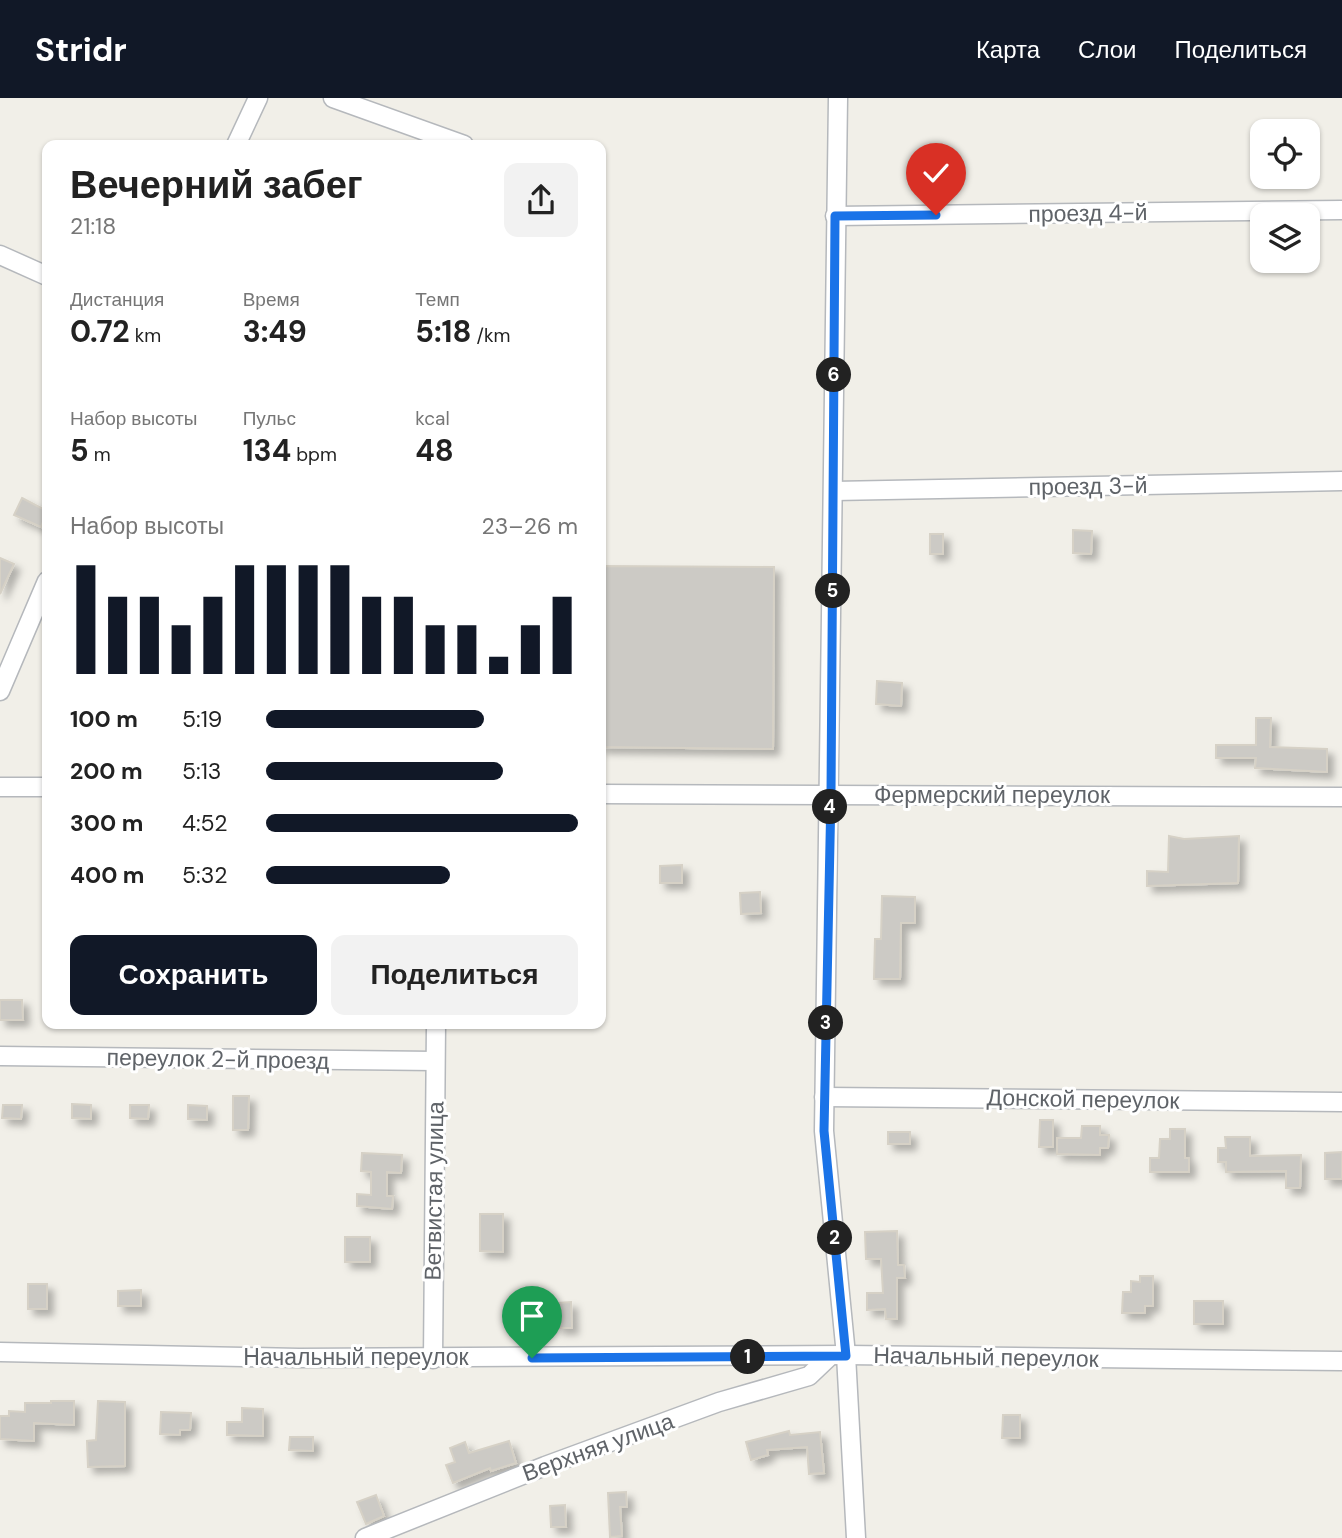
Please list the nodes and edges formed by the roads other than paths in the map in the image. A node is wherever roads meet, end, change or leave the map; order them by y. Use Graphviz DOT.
graph roads {
  1 [pos="258,98"];
  2 [pos="333,98"];
  3 [pos="838,98"];
  4 [pos="238,140"];
  5 [pos="450,140"];
  6 [pos="1342,210"];
  7 [pos="835,216"];
  8 [pos="0,255"];
  9 [pos="42,274"];
  10 [pos="1342,481"];
  11 [pos="834,491"];
  12 [pos="42,594"];
  13 [pos="0,691"];
  14 [pos="0,787"];
  15 [pos="42,787"];
  16 [pos="606,794"];
  17 [pos="831,794"];
  18 [pos="1342,797"];
  19 [pos="436,1029"];
  20 [pos="0,1056"];
  21 [pos="435,1061"];
  22 [pos="824,1097"];
  23 [pos="1342,1102"];
  24 [pos="0,1352"];
  25 [pos="838,1356"];
  26 [pos="433,1359"];
  27 [pos="1342,1361"];
  28 [pos="365,1538"];
  29 [pos="856,1538"];
  1 -- 4 [label="street"];
  2 -- 5 [label="street"];
  3 -- 7 [label="street"];
  6 -- 7 [label="street, проезд 4-й"];
  7 -- 11 [label="street"];
  8 -- 9 [label="street"];
  10 -- 11 [label="street, проезд 3-й"];
  11 -- 17 [label="street"];
  12 -- 13 [label="street"];
  14 -- 15 [label="street"];
  16 -- 17 [label="street, Фермерский переулок"];
  17 -- 18 [label="street, Фермерский переулок"];
  17 -- 22 [label="street"];
  19 -- 21 [label="street, Ветвистая улица"];
  20 -- 21 [label="street, переулок 2-й проезд"];
  21 -- 26 [label="street, Ветвистая улица"];
  22 -- 23 [label="street, Донской переулок"];
  22 -- 25 [label="street"];
  24 -- 26 [label="street, Начальный переулок"];
  25 -- 26 [label="street, Начальный переулок"];
  25 -- 27 [label="street, Начальный переулок"];
  25 -- 28 [label="street, Верхняя улица"];
  25 -- 29 [label="street"];
}
